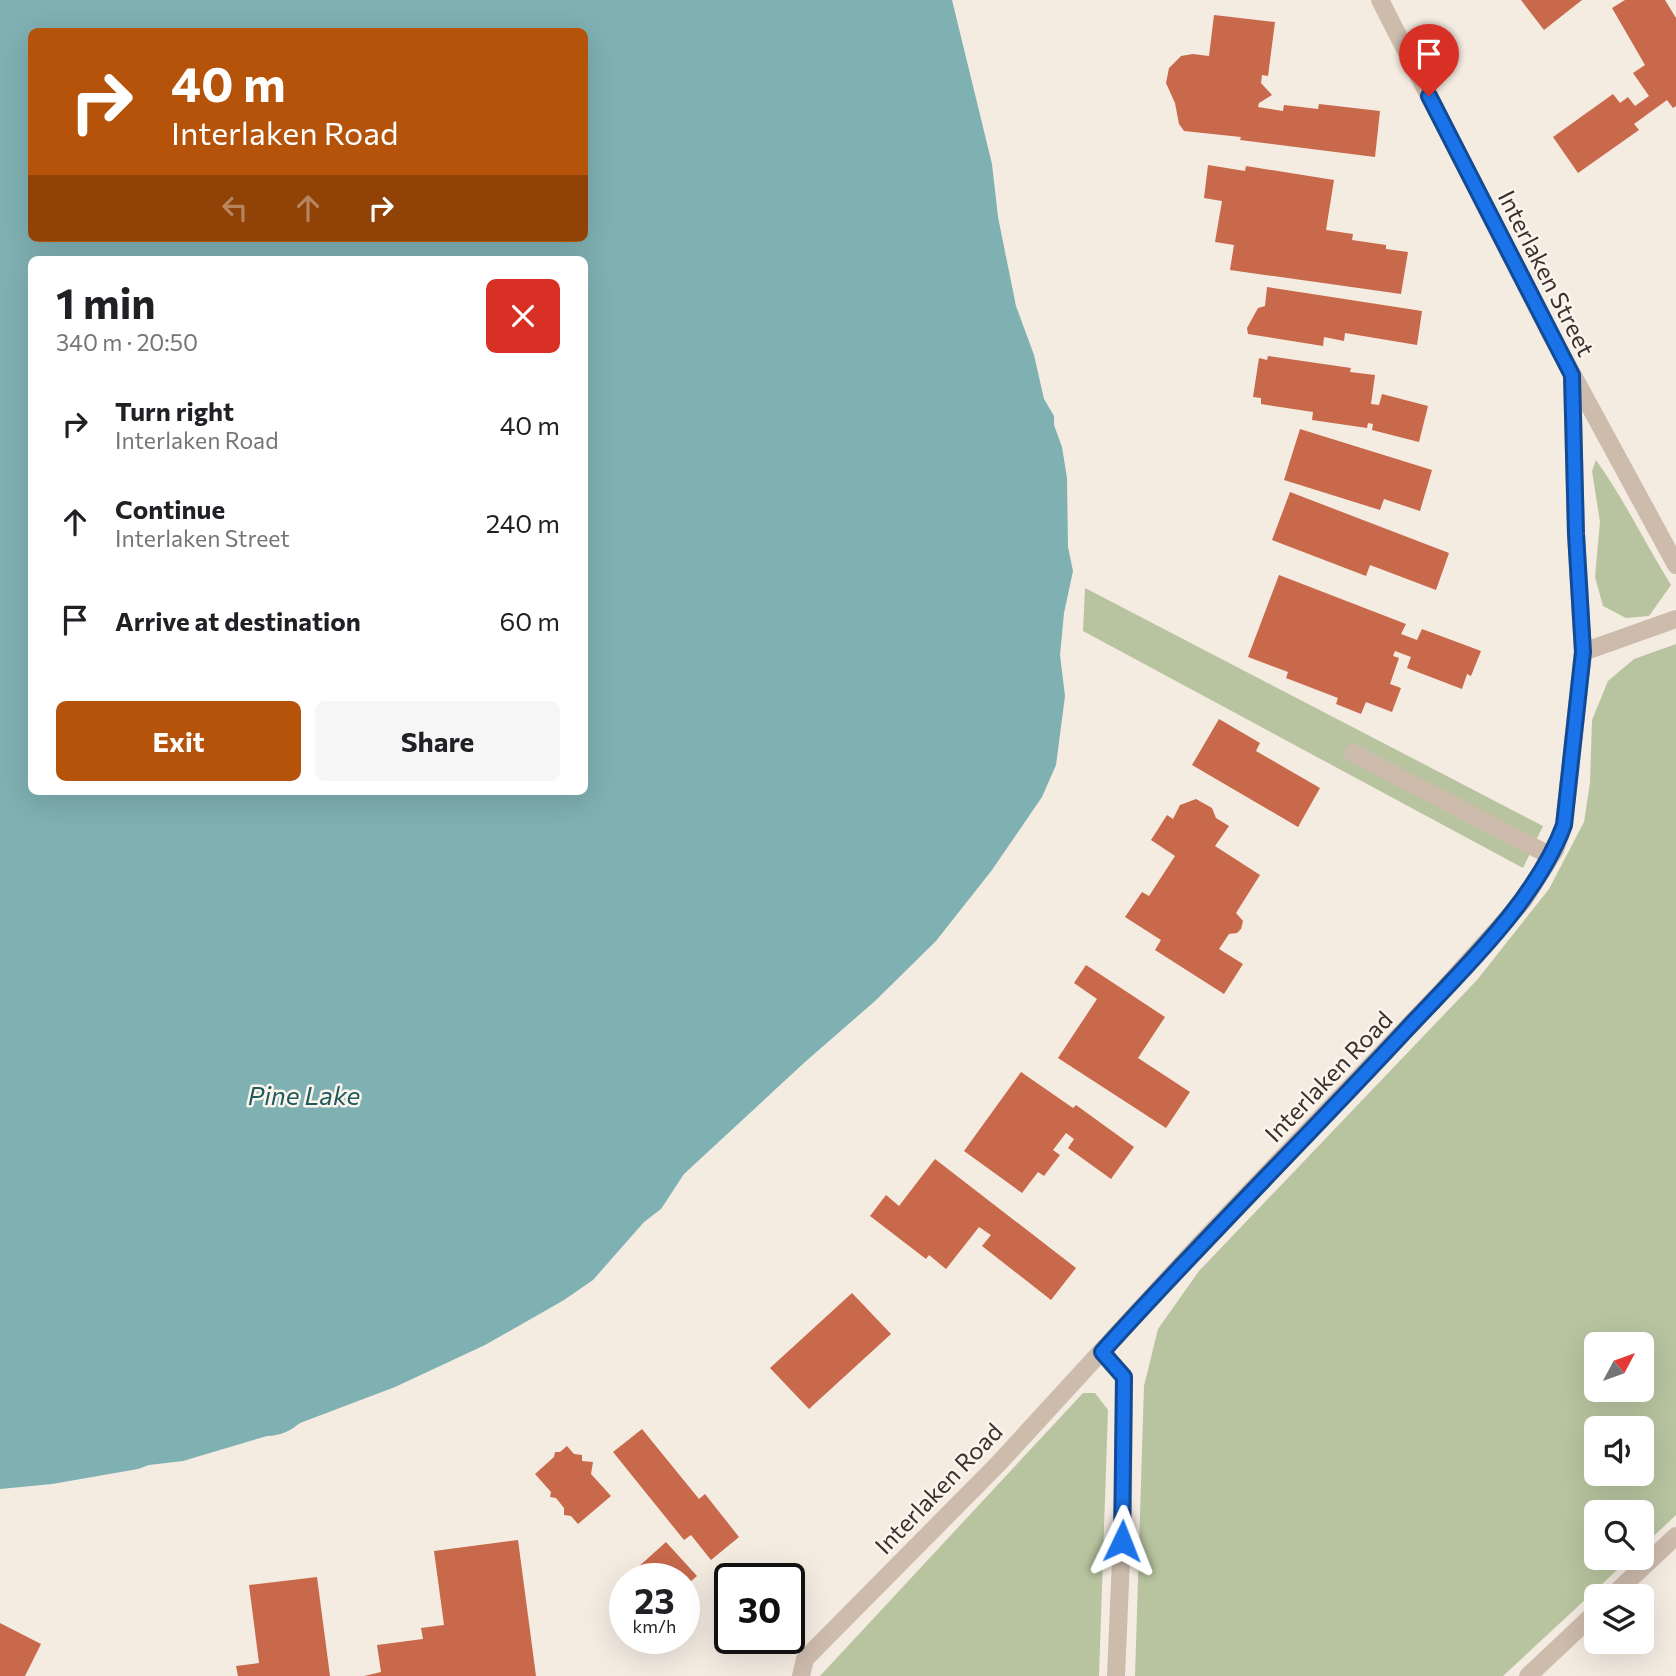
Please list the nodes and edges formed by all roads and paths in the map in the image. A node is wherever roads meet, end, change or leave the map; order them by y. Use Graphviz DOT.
graph roads {
  1 [pos="1380,0"];
  2 [pos="1572,375"];
  3 [pos="1676,565"];
  4 [pos="1676,619"];
  5 [pos="1583,652"];
  6 [pos="1353,753"];
  7 [pos="1551,856"];
  8 [pos="1102,1352"];
  9 [pos="1676,1536"];
  10 [pos="1625,1584"];
  11 [pos="1584,1623"];
  12 [pos="801,1676"];
  13 [pos="1116,1676"];
  14 [pos="1528,1676"];
  1 -- 2 [label="street, Interlaken Street"];
  2 -- 3 [label="street, Interlaken Street"];
  2 -- 5 [label="street, Interlaken Road"];
  4 -- 5 [label="street"];
  5 -- 7 [label="street, Interlaken Road"];
  6 -- 7 [label="street"];
  7 -- 8 [label="street, Interlaken Road"];
  8 -- 12 [label="street, Interlaken Road"];
  8 -- 13 [label="street"];
  9 -- 10 [label="street"];
  11 -- 14 [label="street"];
}
